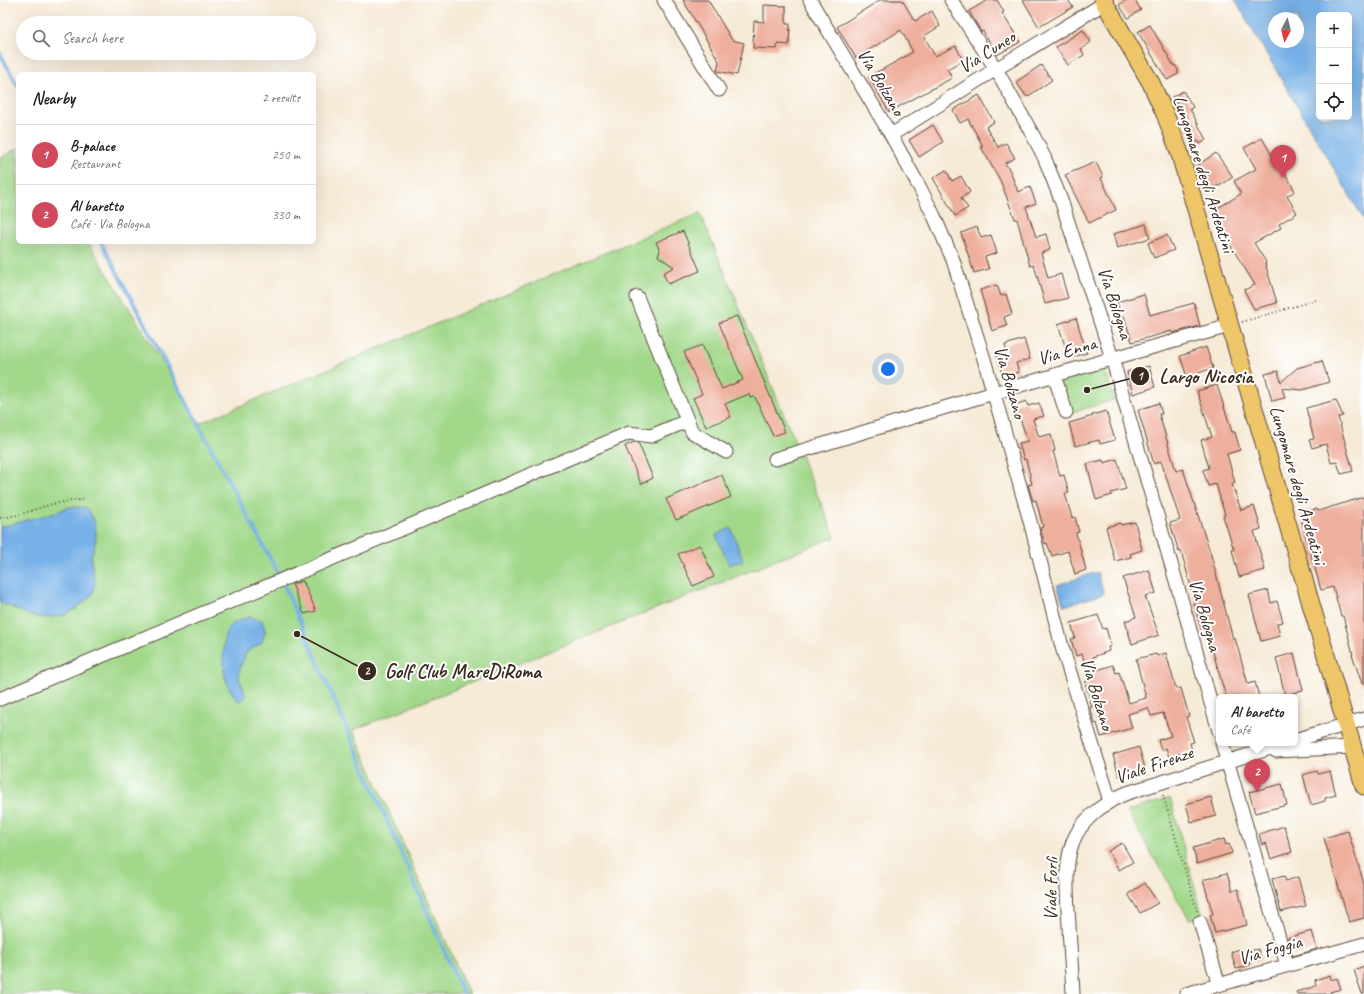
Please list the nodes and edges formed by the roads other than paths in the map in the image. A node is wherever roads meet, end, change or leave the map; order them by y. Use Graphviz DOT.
graph roads {
  1 [pos="664,0"];
  2 [pos="810,0"];
  3 [pos="951,0"];
  4 [pos="1104,1"];
  5 [pos="996,69"];
  6 [pos="719,90"];
  7 [pos="891,135"];
  8 [pos="637,297"];
  9 [pos="1230,326"];
  10 [pos="1112,358"];
  11 [pos="1054,375"];
  12 [pos="994,392"];
  13 [pos="1066,412"];
  14 [pos="687,421"];
  15 [pos="726,452"];
  16 [pos="775,458"];
  17 [pos="0,699"];
  18 [pos="1364,720"];
  19 [pos="1216,721"];
  20 [pos="1347,725"];
  21 [pos="1298,739"];
  22 [pos="1223,746"];
  23 [pos="1277,746"];
  24 [pos="1353,747"];
  25 [pos="1256,752"];
  26 [pos="1227,761"];
  27 [pos="1364,786"];
  28 [pos="1110,801"];
  29 [pos="1200,922"];
  30 [pos="1364,944"];
  31 [pos="1288,965"];
  32 [pos="1219,985"];
  33 [pos="1073,994"];
  34 [pos="1186,994"];
  1 -- 6 [label="street"];
  2 -- 7 [label="street, Via Bolzano"];
  3 -- 5 [label="street, Via Bologna"];
  4 -- 5 [label="street, Via Cuneo"];
  4 -- 9 [label="main road, Lungomare degli Ardeatini"];
  5 -- 7 [label="street, Via Cuneo"];
  5 -- 10 [label="street, Via Bologna"];
  7 -- 12 [label="street, Via Bolzano"];
  8 -- 14 [label="street"];
  9 -- 10 [label="street, Via Enna"];
  9 -- 20 [label="main road, Lungomare degli Ardeatini"];
  10 -- 11 [label="street, Via Enna"];
  10 -- 19 [label="street, Via Bologna"];
  11 -- 12 [label="street, Via Enna"];
  11 -- 13 [label="street"];
  12 -- 16 [label="street, Via Enna"];
  12 -- 28 [label="street, Via Bolzano"];
  14 -- 15 [label="street"];
  14 -- 17 [label="street"];
  18 -- 20 [label="street"];
  20 -- 21 [label="street"];
  20 -- 24 [label="main road, Lungomare degli Ardeatini"];
  22 -- 26 [label="street"];
  23 -- 25 [label="street, Viale Firenze"];
  24 -- 25 [label="street, Viale Firenze"];
  24 -- 27 [label="main road, Lungomare degli Ardeatini"];
  25 -- 26 [label="street, Viale Firenze"];
  26 -- 28 [label="street, Viale Firenze"];
  26 -- 31 [label="street"];
  28 -- 33 [label="street, Viale Forlì"];
  29 -- 32 [label="street"];
  30 -- 31 [label="street, Via Foggia"];
  31 -- 32 [label="street, Via Foggia"];
  32 -- 34 [label="street, Via Foggia"];
}
